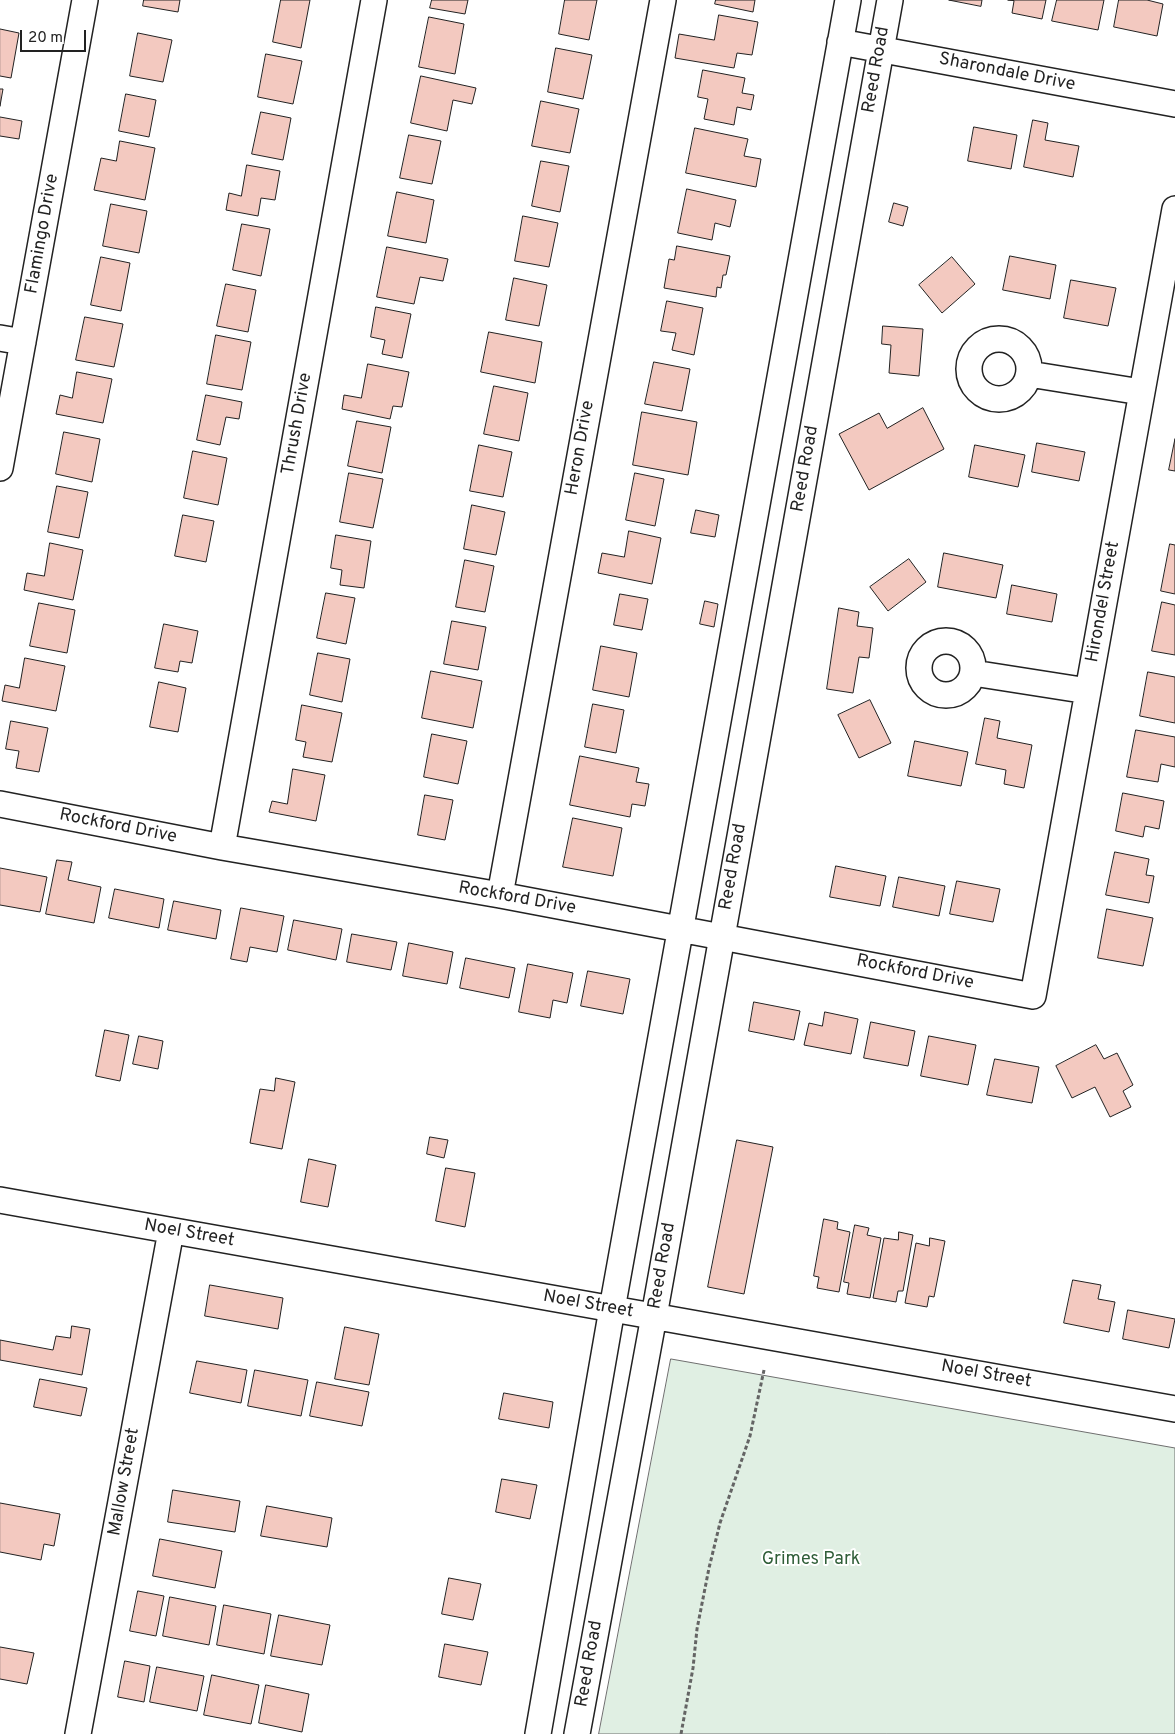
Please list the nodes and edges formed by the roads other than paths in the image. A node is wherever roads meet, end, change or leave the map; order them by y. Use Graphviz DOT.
graph roads {
  1 [pos="85,0"];
  2 [pos="374,0"];
  3 [pos="663,0"];
  4 [pos="848,0"];
  5 [pos="890,0"];
  6 [pos="840,42"];
  7 [pos="881,49"];
  8 [pos="1175,104"];
  9 [pos="1175,209"];
  10 [pos="12,340"];
  11 [pos="1029,374"];
  12 [pos="1141,392"];
  13 [pos="767,448"];
  14 [pos="808,456"];
  15 [pos="0,468"];
  16 [pos="973,673"];
  17 [pos="1088,691"];
  18 [pos="0,804"];
  19 [pos="222,847"];
  20 [pos="500,895"];
  21 [pos="680,929"];
  22 [pos="722,936"];
  23 [pos="1033,996"];
  24 [pos="0,1200"];
  25 [pos="171,1231"];
  26 [pos="612,1309"];
  27 [pos="654,1316"];
  28 [pos="1175,1409"];
  29 [pos="551,1668"];
  30 [pos="587,1677"];
  31 [pos="78,1734"];
  32 [pos="538,1734"];
  33 [pos="577,1734"];
  1 -- 10 [label="street, Flamingo Drive"];
  2 -- 19 [label="street, Thrush Drive"];
  3 -- 20 [label="street, Heron Drive"];
  4 -- 6 [label="street"];
  5 -- 7 [label="street, Reed Road"];
  6 -- 7 [label="street, Sharondale Drive"];
  6 -- 13 [label="street"];
  7 -- 8 [label="street, Sharondale Drive"];
  7 -- 14 [label="street, Reed Road"];
  9 -- 12 [label="street, Hirondel Street"];
  10 -- 15 [label="street, Flamingo Drive"];
  11 -- 12 [label="street"];
  12 -- 17 [label="street, Hirondel Street"];
  13 -- 14 [label="street"];
  13 -- 21 [label="street"];
  14 -- 22 [label="street, Reed Road"];
  16 -- 17 [label="street"];
  17 -- 23 [label="street, Hirondel Street"];
  18 -- 19 [label="street, Rockford Drive"];
  19 -- 20 [label="street, Rockford Drive"];
  20 -- 21 [label="street, Rockford Drive"];
  21 -- 22 [label="street, Rockford Drive"];
  21 -- 26 [label="street"];
  22 -- 23 [label="street, Rockford Drive"];
  22 -- 27 [label="street, Reed Road"];
  24 -- 25 [label="street, Noel Street"];
  25 -- 26 [label="street, Noel Street"];
  25 -- 31 [label="street, Mallow Street"];
  26 -- 27 [label="street, Noel Street"];
  26 -- 29 [label="street"];
  27 -- 28 [label="street, Noel Street"];
  27 -- 30 [label="street, Reed Road"];
  29 -- 30 [label="street"];
  29 -- 32 [label="street"];
  30 -- 33 [label="street, Reed Road"];
}
